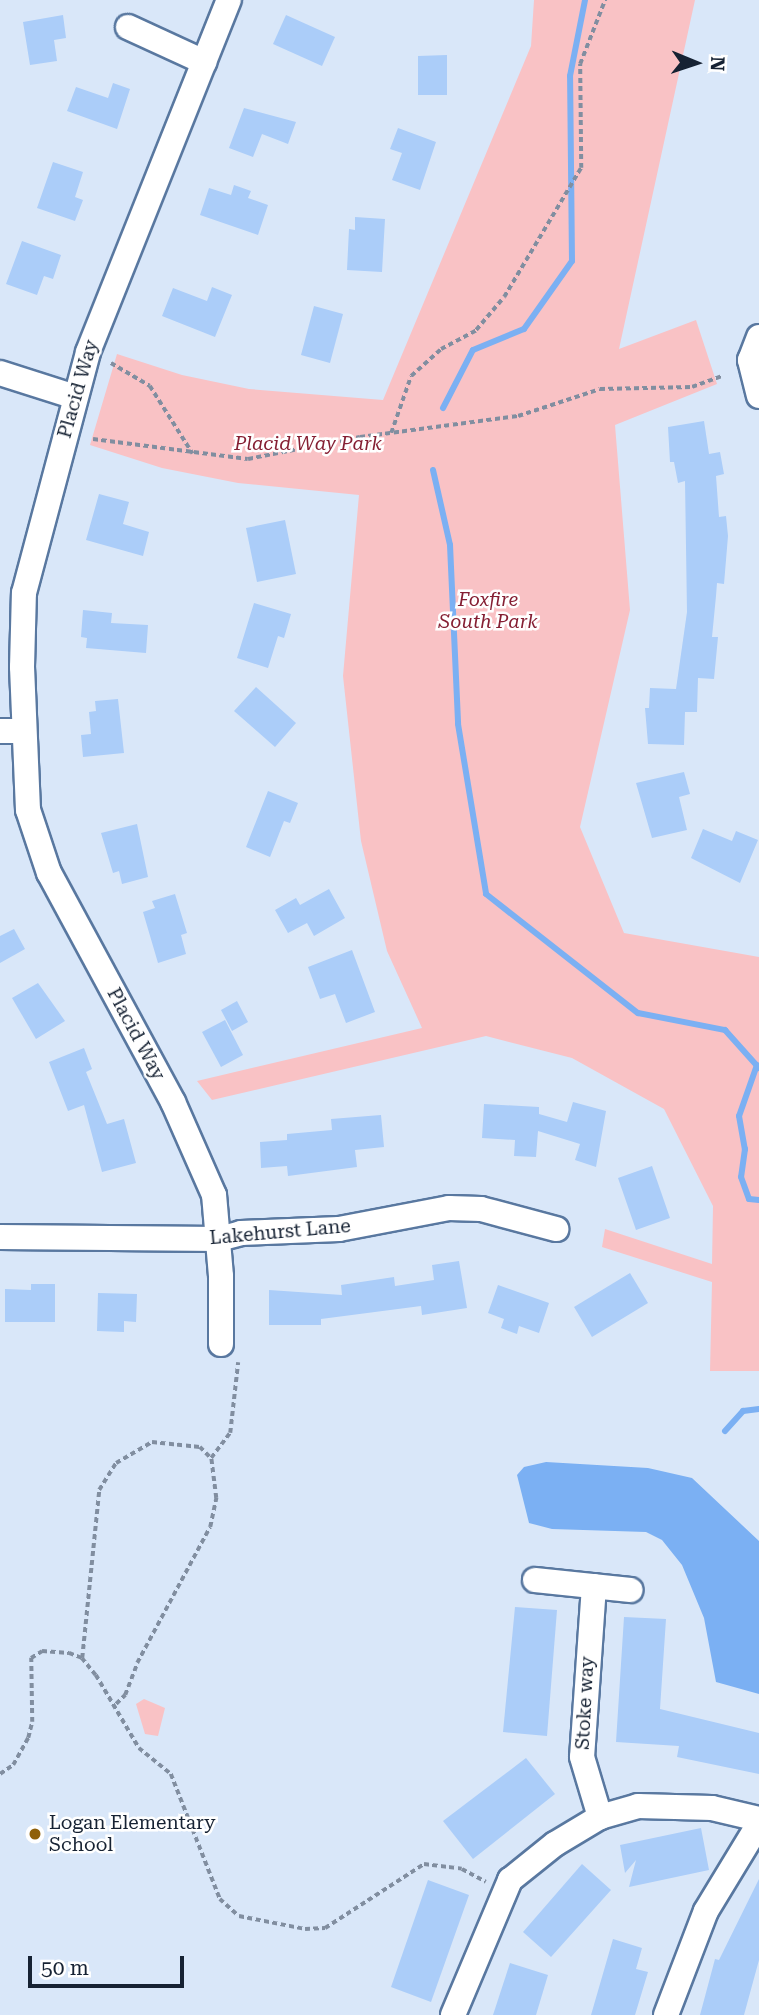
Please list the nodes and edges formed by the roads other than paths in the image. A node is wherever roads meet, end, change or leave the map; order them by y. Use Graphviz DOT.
graph roads {
  1 [pos="229,0"];
  2 [pos="128,27"];
  3 [pos="204,62"];
  4 [pos="759,337"];
  5 [pos="0,373"];
  6 [pos="759,396"];
  7 [pos="75,397"];
  8 [pos="11,731"];
  9 [pos="556,1228"];
  10 [pos="0,1237"];
  11 [pos="219,1239"];
  12 [pos="221,1344"];
  13 [pos="535,1580"];
  14 [pos="594,1586"];
  15 [pos="630,1590"];
  16 [pos="600,1817"];
  17 [pos="759,1819"];
  18 [pos="759,1824"];
  19 [pos="453,2015"];
  20 [pos="666,2015"];
  1 -- 3 [label="street, Placid Way"];
  2 -- 3 [label="street"];
  3 -- 7 [label="street, Placid Way"];
  4 -- 6 [label="street"];
  5 -- 7 [label="street"];
  7 -- 8 [label="street, Placid Way"];
  8 -- 11 [label="street, Placid Way"];
  9 -- 11 [label="street, Lakehurst Lane"];
  10 -- 11 [label="street, Lakehurst Lane"];
  11 -- 12 [label="street, Placid Way"];
  13 -- 14 [label="street"];
  14 -- 15 [label="street"];
  14 -- 16 [label="street, Stoke way"];
  16 -- 17 [label="street"];
  16 -- 19 [label="street"];
  18 -- 20 [label="street"];
}
